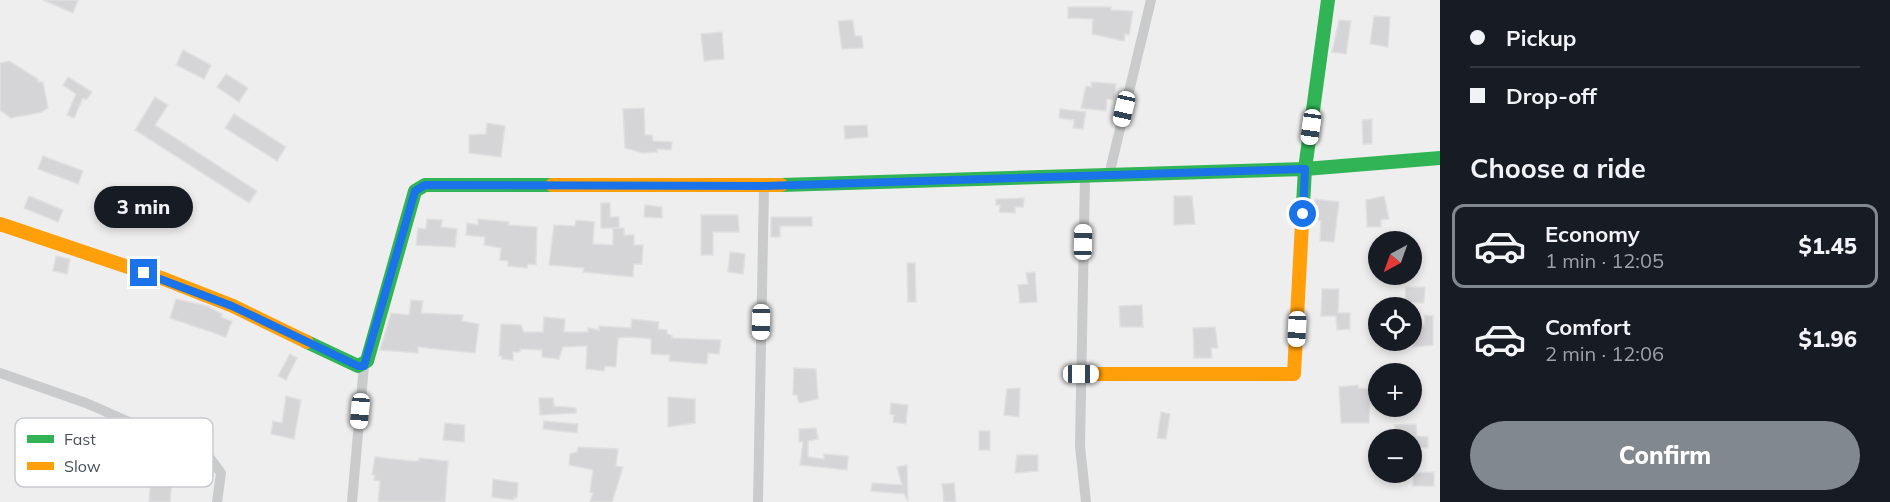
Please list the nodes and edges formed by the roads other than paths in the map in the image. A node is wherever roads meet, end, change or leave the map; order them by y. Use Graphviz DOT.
graph roads {
  1 [pos="1151,0"];
  2 [pos="1328,0"];
  3 [pos="1440,158"];
  4 [pos="1305,169"];
  5 [pos="1109,175"];
  6 [pos="1085,176"];
  7 [pos="764,186"];
  8 [pos="0,224"];
  9 [pos="364,366"];
  10 [pos="0,373"];
  11 [pos="1081,374"];
  12 [pos="122,418"];
  13 [pos="213,462"];
  14 [pos="217,502"];
  15 [pos="352,502"];
  16 [pos="758,502"];
  17 [pos="1086,502"];
  1 -- 5 [label="street"];
  2 -- 4 [label="street"];
  3 -- 4 [label="street"];
  4 -- 5 [label="street"];
  4 -- 11 [label="street"];
  5 -- 6 [label="street"];
  6 -- 7 [label="street"];
  6 -- 11 [label="street"];
  7 -- 9 [label="street"];
  7 -- 16 [label="street"];
  8 -- 9 [label="street"];
  9 -- 15 [label="street"];
  10 -- 12 [label="street"];
  11 -- 17 [label="street"];
  13 -- 14 [label="street"];
}
